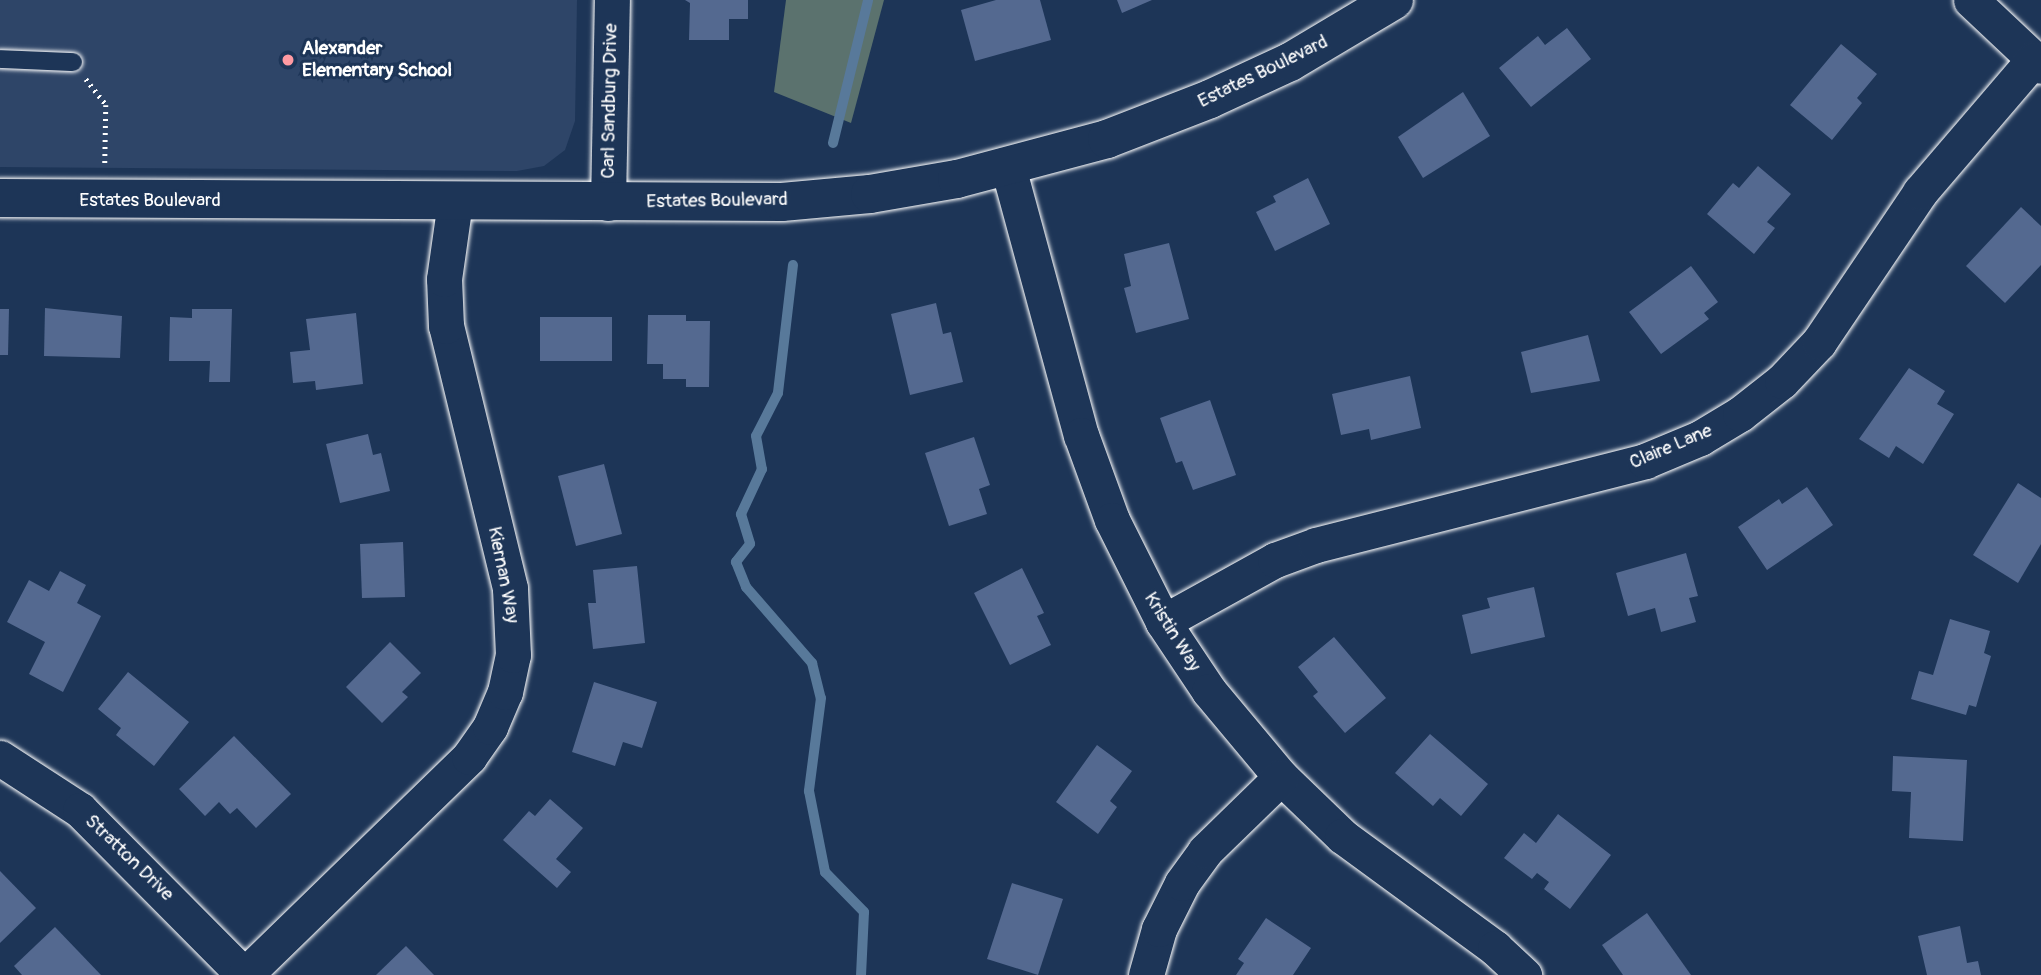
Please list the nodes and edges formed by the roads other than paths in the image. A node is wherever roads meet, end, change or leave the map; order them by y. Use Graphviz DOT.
graph roads {
  1 [pos="612,0"];
  2 [pos="1394,0"];
  3 [pos="1971,0"];
  4 [pos="0,59"];
  5 [pos="73,62"];
  6 [pos="2038,62"];
  7 [pos="1008,167"];
  8 [pos="0,198"];
  9 [pos="455,202"];
  10 [pos="608,203"];
  11 [pos="1164,622"];
  12 [pos="0,758"];
  13 [pos="1281,777"];
  14 [pos="245,975"];
  15 [pos="1146,975"];
  16 [pos="1524,975"];
  1 -- 10 [label="street, Carl Sandburg Drive"];
  2 -- 7 [label="street, Estates Boulevard"];
  3 -- 6 [label="street"];
  4 -- 5 [label="lane"];
  6 -- 11 [label="street, Claire Lane"];
  7 -- 10 [label="street, Estates Boulevard"];
  7 -- 11 [label="street, Kristin Way"];
  8 -- 9 [label="street, Estates Boulevard"];
  9 -- 10 [label="street, Estates Boulevard"];
  9 -- 14 [label="street, Kiernan Way"];
  11 -- 13 [label="street, Kristin Way"];
  12 -- 14 [label="street, Stratton Drive"];
  13 -- 15 [label="street"];
  13 -- 16 [label="street, Kristin Way"];
}
